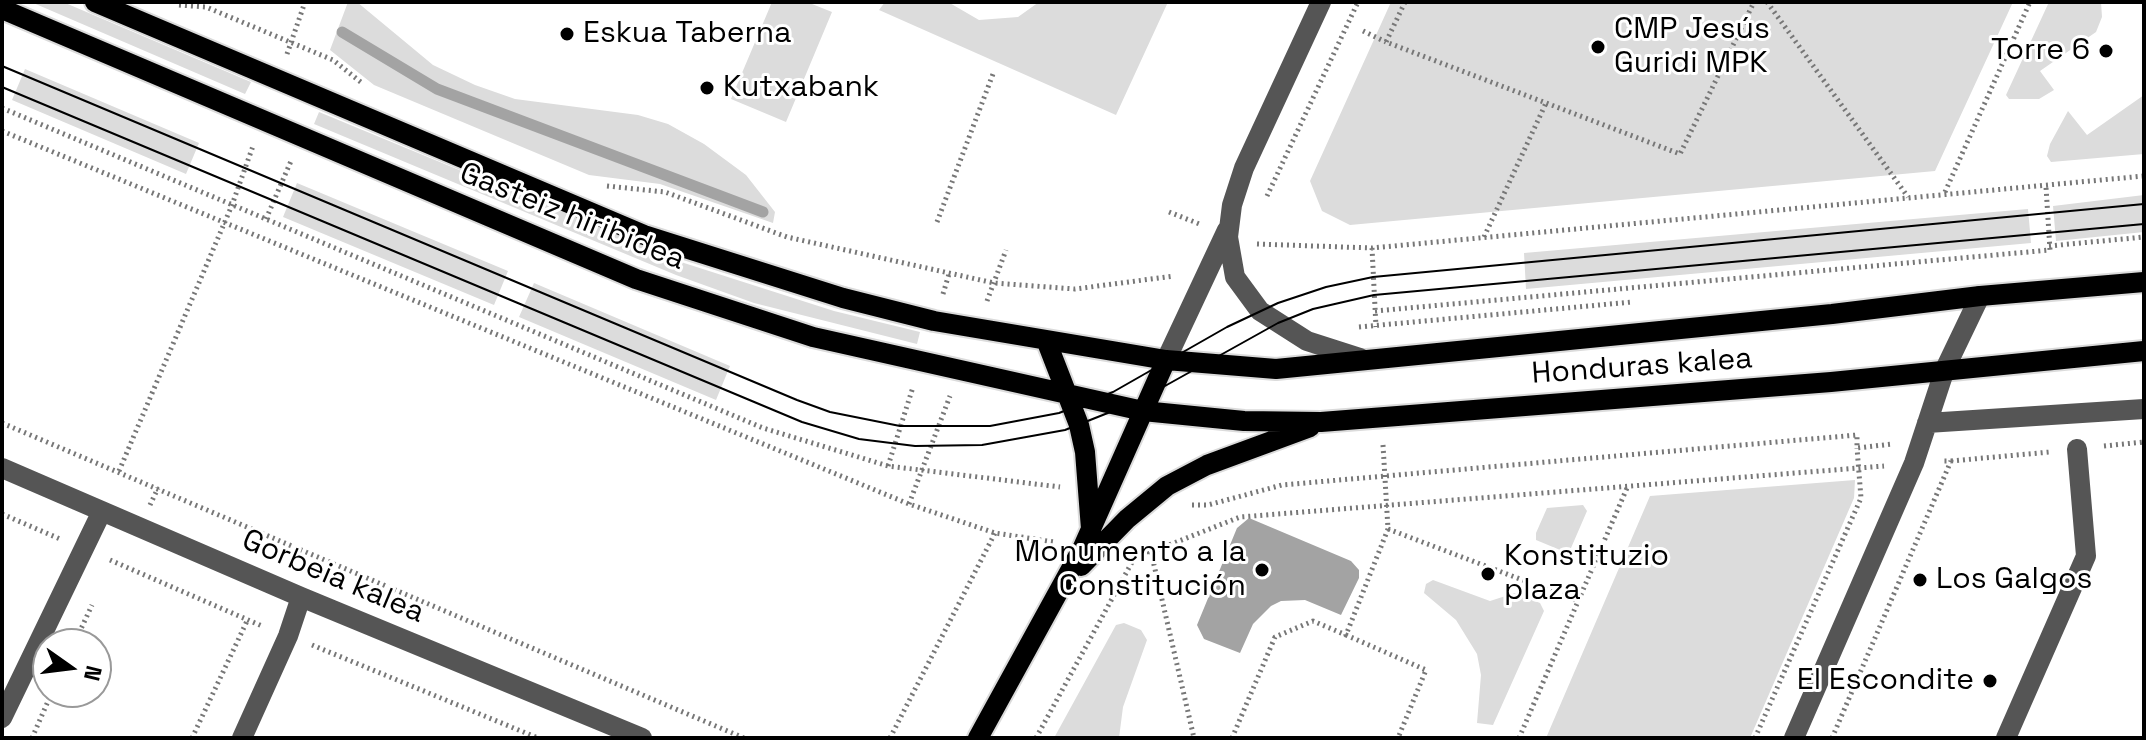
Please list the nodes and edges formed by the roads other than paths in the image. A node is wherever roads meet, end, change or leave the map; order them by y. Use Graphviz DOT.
graph roads {
  1 [pos="95,2"];
  2 [pos="1321,2"];
  3 [pos="2,9"];
  4 [pos="1226,234"];
  5 [pos="2144,282"];
  6 [pos="1980,296"];
  7 [pos="1046,340"];
  8 [pos="2144,351"];
  9 [pos="1369,357"];
  10 [pos="1166,360"];
  11 [pos="1945,369"];
  12 [pos="1068,393"];
  13 [pos="2144,409"];
  14 [pos="1143,411"];
  15 [pos="1321,422"];
  16 [pos="1923,432"];
  17 [pos="2077,449"];
  18 [pos="2,468"];
  19 [pos="102,511"];
  20 [pos="1090,541"];
  21 [pos="301,597"];
  22 [pos="2,718"];
  23 [pos="242,738"];
  24 [pos="642,738"];
  25 [pos="978,738"];
  26 [pos="1794,738"];
  27 [pos="2006,738"];
  1 -- 7 [label="main road, Gasteiz hiribidea"];
  2 -- 4 [label="street"];
  3 -- 12 [label="main road, Gasteiz hiribidea"];
  4 -- 9 [label="street"];
  4 -- 10 [label="street"];
  5 -- 6 [label="main road, Honduras kalea"];
  6 -- 9 [label="main road, Honduras kalea"];
  6 -- 11 [label="street"];
  7 -- 10 [label="main road, Gasteiz hiribidea"];
  7 -- 12 [label="main road"];
  8 -- 11 [label="main road, Honduras kalea"];
  9 -- 10 [label="main road, Honduras kalea"];
  10 -- 14 [label="main road"];
  11 -- 15 [label="main road, Honduras kalea"];
  11 -- 16 [label="street"];
  12 -- 14 [label="main road, Gasteiz hiribidea"];
  12 -- 20 [label="main road"];
  13 -- 16 [label="street"];
  14 -- 15 [label="main road, Honduras kalea"];
  14 -- 20 [label="main road"];
  15 -- 20 [label="main road"];
  16 -- 26 [label="street"];
  17 -- 27 [label="street"];
  18 -- 19 [label="street, Gorbeia kalea"];
  19 -- 21 [label="street, Gorbeia kalea"];
  19 -- 22 [label="street"];
  20 -- 25 [label="main road"];
  21 -- 23 [label="street"];
  21 -- 24 [label="street, Gorbeia kalea"];
}
